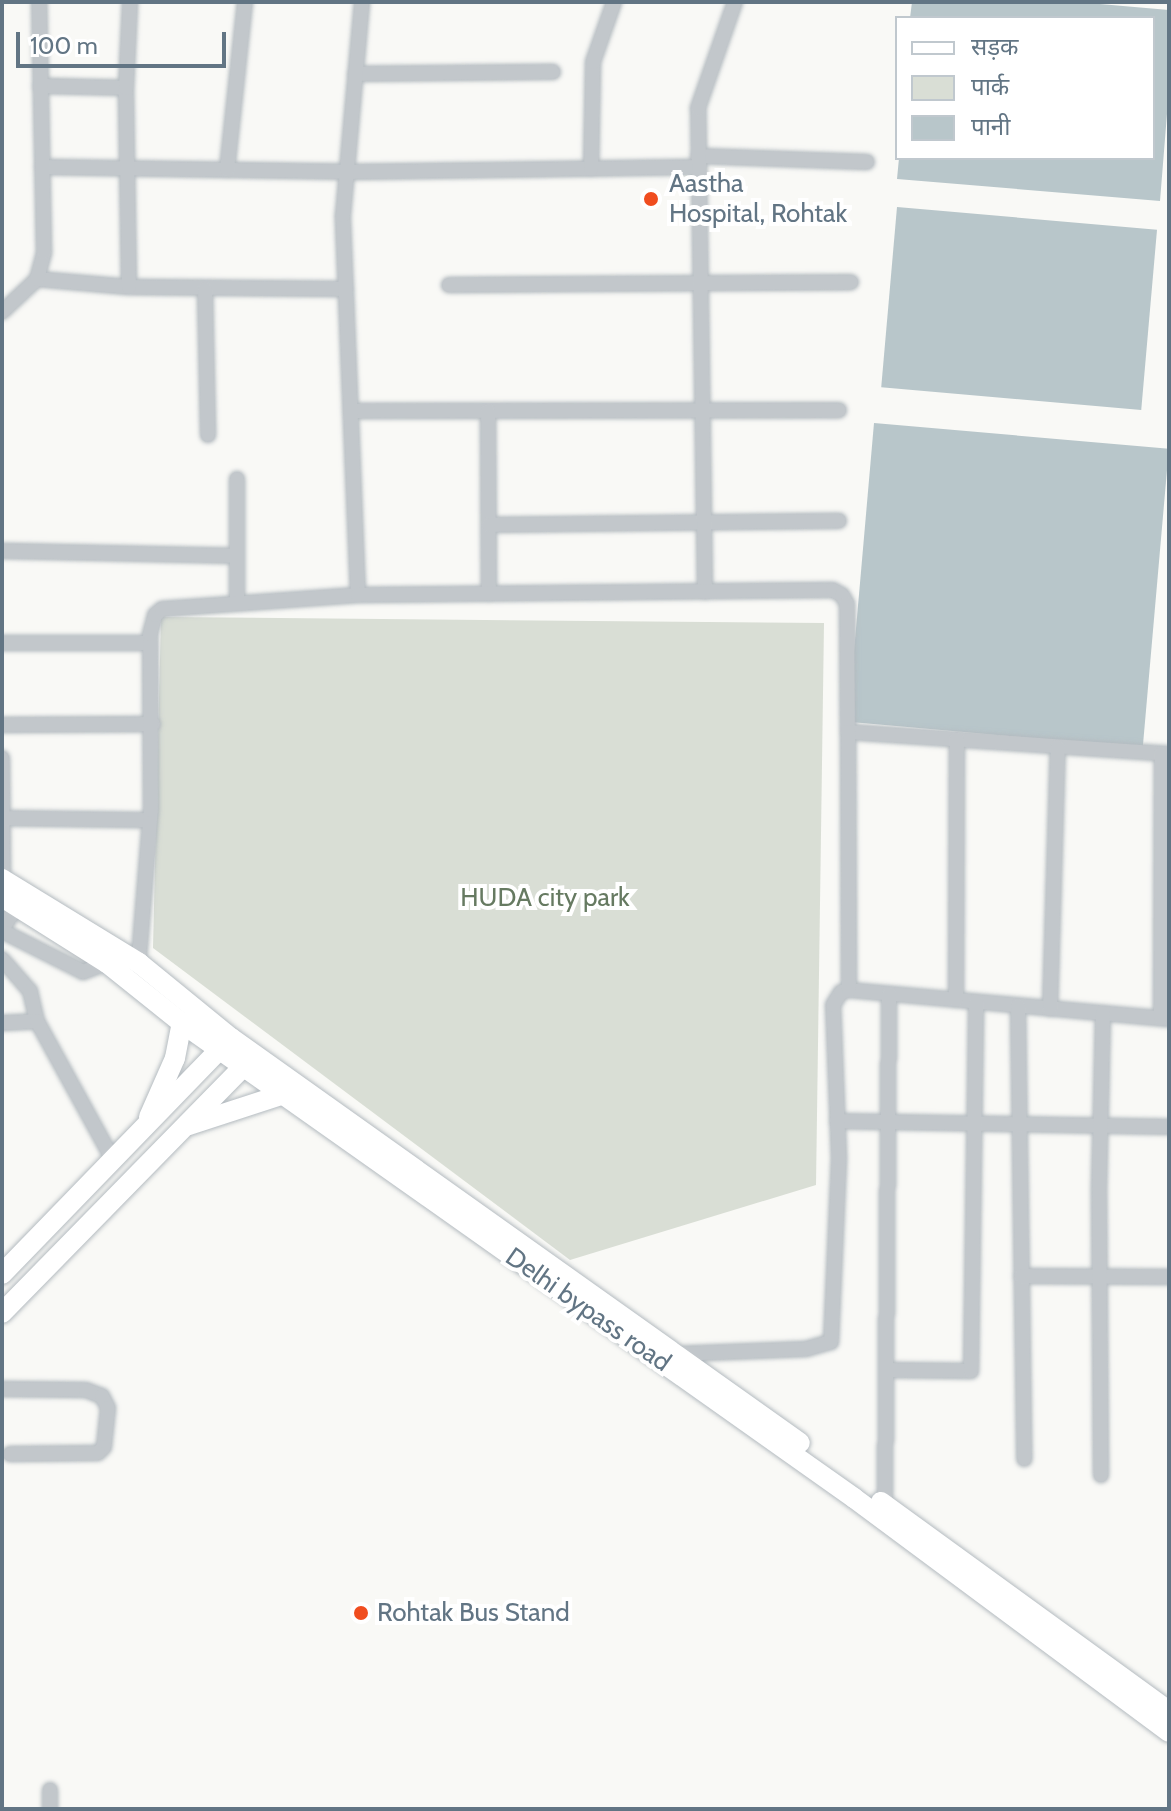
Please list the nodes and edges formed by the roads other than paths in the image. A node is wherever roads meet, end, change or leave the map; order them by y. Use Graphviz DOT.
graph roads {
  1 [pos="39,2"];
  2 [pos="130,2"];
  3 [pos="245,2"];
  4 [pos="362,2"];
  5 [pos="614,2"];
  6 [pos="735,2"];
  7 [pos="553,72"];
  8 [pos="355,74"];
  9 [pos="40,86"];
  10 [pos="126,88"];
  11 [pos="698,162"];
  12 [pos="867,162"];
  13 [pos="42,167"];
  14 [pos="127,169"];
  15 [pos="591,169"];
  16 [pos="227,170"];
  17 [pos="347,172"];
  18 [pos="37,279"];
  19 [pos="851,282"];
  20 [pos="700,283"];
  21 [pos="449,285"];
  22 [pos="129,287"];
  23 [pos="205,289"];
  24 [pos="346,289"];
  25 [pos="2,312"];
  26 [pos="702,410"];
  27 [pos="839,410"];
  28 [pos="351,411"];
  29 [pos="488,411"];
  30 [pos="208,435"];
  31 [pos="237,479"];
  32 [pos="839,521"];
  33 [pos="704,523"];
  34 [pos="489,525"];
  35 [pos="2,551"];
  36 [pos="237,556"];
  37 [pos="705,592"];
  38 [pos="489,594"];
  39 [pos="358,595"];
  40 [pos="237,603"];
  41 [pos="2,643"];
  42 [pos="150,643"];
  43 [pos="153,724"];
  44 [pos="2,725"];
  45 [pos="848,732"];
  46 [pos="957,739"];
  47 [pos="1058,747"];
  48 [pos="1165,754"];
  49 [pos="2,758"];
  50 [pos="2,818"];
  51 [pos="150,820"];
  52 [pos="1165,864"];
  53 [pos="2,879"];
  54 [pos="10,902"];
  55 [pos="2,930"];
  56 [pos="1166,939"];
  57 [pos="2,959"];
  58 [pos="107,963"];
  59 [pos="139,963"];
  60 [pos="137,985"];
  61 [pos="849,990"];
  62 [pos="889,994"];
  63 [pos="956,1000"];
  64 [pos="976,1002"];
  65 [pos="1018,1006"];
  66 [pos="1050,1009"];
  67 [pos="1103,1013"];
  68 [pos="1165,1018"];
  69 [pos="37,1021"];
  70 [pos="2,1023"];
  71 [pos="182,1023"];
  72 [pos="225,1044"];
  73 [pos="250,1061"];
  74 [pos="284,1094"];
  75 [pos="837,1121"];
  76 [pos="889,1123"];
  77 [pos="974,1124"];
  78 [pos="1019,1125"];
  79 [pos="183,1127"];
  80 [pos="1100,1127"];
  81 [pos="1169,1127"];
  82 [pos="144,1128"];
  83 [pos="113,1160"];
  84 [pos="2,1274"];
  85 [pos="1021,1276"];
  86 [pos="1100,1276"];
  87 [pos="1169,1277"];
  88 [pos="2,1313"];
  89 [pos="675,1354"];
  90 [pos="887,1370"];
  91 [pos="2,1389"];
  92 [pos="10,1454"];
  93 [pos="1024,1459"];
  94 [pos="1101,1475"];
  95 [pos="885,1513"];
  96 [pos="1169,1711"];
  97 [pos="1169,1732"];
  98 [pos="50,1790"];
  99 [pos="50,1809"];
  1 -- 9 [label="street"];
  2 -- 10 [label="street"];
  3 -- 16 [label="street"];
  4 -- 8 [label="street"];
  5 -- 15 [label="street"];
  6 -- 11 [label="street"];
  7 -- 8 [label="street"];
  8 -- 17 [label="street"];
  9 -- 10 [label="street"];
  9 -- 13 [label="street"];
  10 -- 14 [label="street"];
  11 -- 12 [label="street"];
  11 -- 15 [label="street"];
  11 -- 20 [label="street"];
  13 -- 14 [label="street"];
  13 -- 18 [label="street"];
  14 -- 16 [label="street"];
  14 -- 22 [label="street"];
  15 -- 17 [label="street"];
  16 -- 17 [label="street"];
  17 -- 24 [label="street"];
  18 -- 22 [label="street"];
  18 -- 25 [label="street"];
  19 -- 20 [label="street"];
  20 -- 21 [label="street"];
  20 -- 26 [label="street"];
  22 -- 23 [label="street"];
  23 -- 24 [label="street"];
  23 -- 30 [label="street"];
  24 -- 28 [label="street"];
  26 -- 27 [label="street"];
  26 -- 29 [label="street"];
  26 -- 33 [label="street"];
  28 -- 29 [label="street"];
  28 -- 39 [label="street"];
  29 -- 34 [label="street"];
  31 -- 36 [label="street"];
  32 -- 33 [label="street"];
  33 -- 34 [label="street"];
  33 -- 37 [label="street"];
  34 -- 38 [label="street"];
  35 -- 36 [label="street"];
  36 -- 40 [label="street"];
  37 -- 38 [label="street"];
  37 -- 45 [label="street"];
  38 -- 39 [label="street"];
  39 -- 40 [label="street"];
  40 -- 42 [label="street"];
  41 -- 42 [label="street"];
  42 -- 43 [label="street"];
  43 -- 44 [label="street"];
  43 -- 51 [label="street"];
  45 -- 46 [label="street"];
  45 -- 61 [label="street"];
  46 -- 47 [label="street"];
  46 -- 63 [label="street"];
  47 -- 48 [label="street"];
  47 -- 66 [label="street"];
  48 -- 52 [label="street"];
  49 -- 50 [label="street"];
  50 -- 51 [label="street"];
  50 -- 53 [label="street"];
  51 -- 59 [label="street"];
  52 -- 56 [label="street"];
  53 -- 59 [label="main road, Delhi bypass road"];
  54 -- 55 [label="street"];
  54 -- 58 [label="main road, Delhi bypass road"];
  55 -- 58 [label="street"];
  56 -- 68 [label="street"];
  57 -- 69 [label="street"];
  58 -- 60 [label="main road, Delhi bypass road"];
  59 -- 60 [label="street"];
  59 -- 72 [label="main road, Delhi bypass road"];
  60 -- 71 [label="main road, Delhi bypass road"];
  61 -- 62 [label="street"];
  61 -- 75 [label="street"];
  62 -- 63 [label="street"];
  62 -- 76 [label="street"];
  63 -- 64 [label="street"];
  64 -- 65 [label="street"];
  64 -- 77 [label="street"];
  65 -- 66 [label="street"];
  65 -- 78 [label="street"];
  66 -- 67 [label="street"];
  67 -- 68 [label="street"];
  67 -- 80 [label="street"];
  69 -- 70 [label="street"];
  69 -- 83 [label="street"];
  71 -- 72 [label="main road, Delhi bypass road"];
  71 -- 82 [label="main road"];
  72 -- 73 [label="main road, Delhi bypass road"];
  72 -- 82 [label="main road"];
  73 -- 74 [label="main road, Delhi bypass road"];
  73 -- 79 [label="main road"];
  73 -- 89 [label="main road, Delhi bypass road"];
  74 -- 79 [label="main road"];
  74 -- 95 [label="main road, Delhi bypass road"];
  75 -- 76 [label="street"];
  75 -- 89 [label="street"];
  76 -- 77 [label="street"];
  76 -- 90 [label="street"];
  77 -- 78 [label="street"];
  77 -- 90 [label="street"];
  78 -- 80 [label="street"];
  78 -- 85 [label="street"];
  79 -- 88 [label="main road"];
  80 -- 81 [label="street"];
  80 -- 86 [label="street"];
  82 -- 83 [label="main road"];
  83 -- 84 [label="main road"];
  85 -- 86 [label="street"];
  85 -- 93 [label="street"];
  86 -- 87 [label="street"];
  86 -- 94 [label="street"];
  89 -- 95 [label="main road, Delhi bypass road"];
  90 -- 95 [label="street"];
  91 -- 92 [label="street"];
  95 -- 96 [label="main road, Delhi bypass road"];
  95 -- 97 [label="main road, Delhi bypass road"];
  98 -- 99 [label="street"];
}
